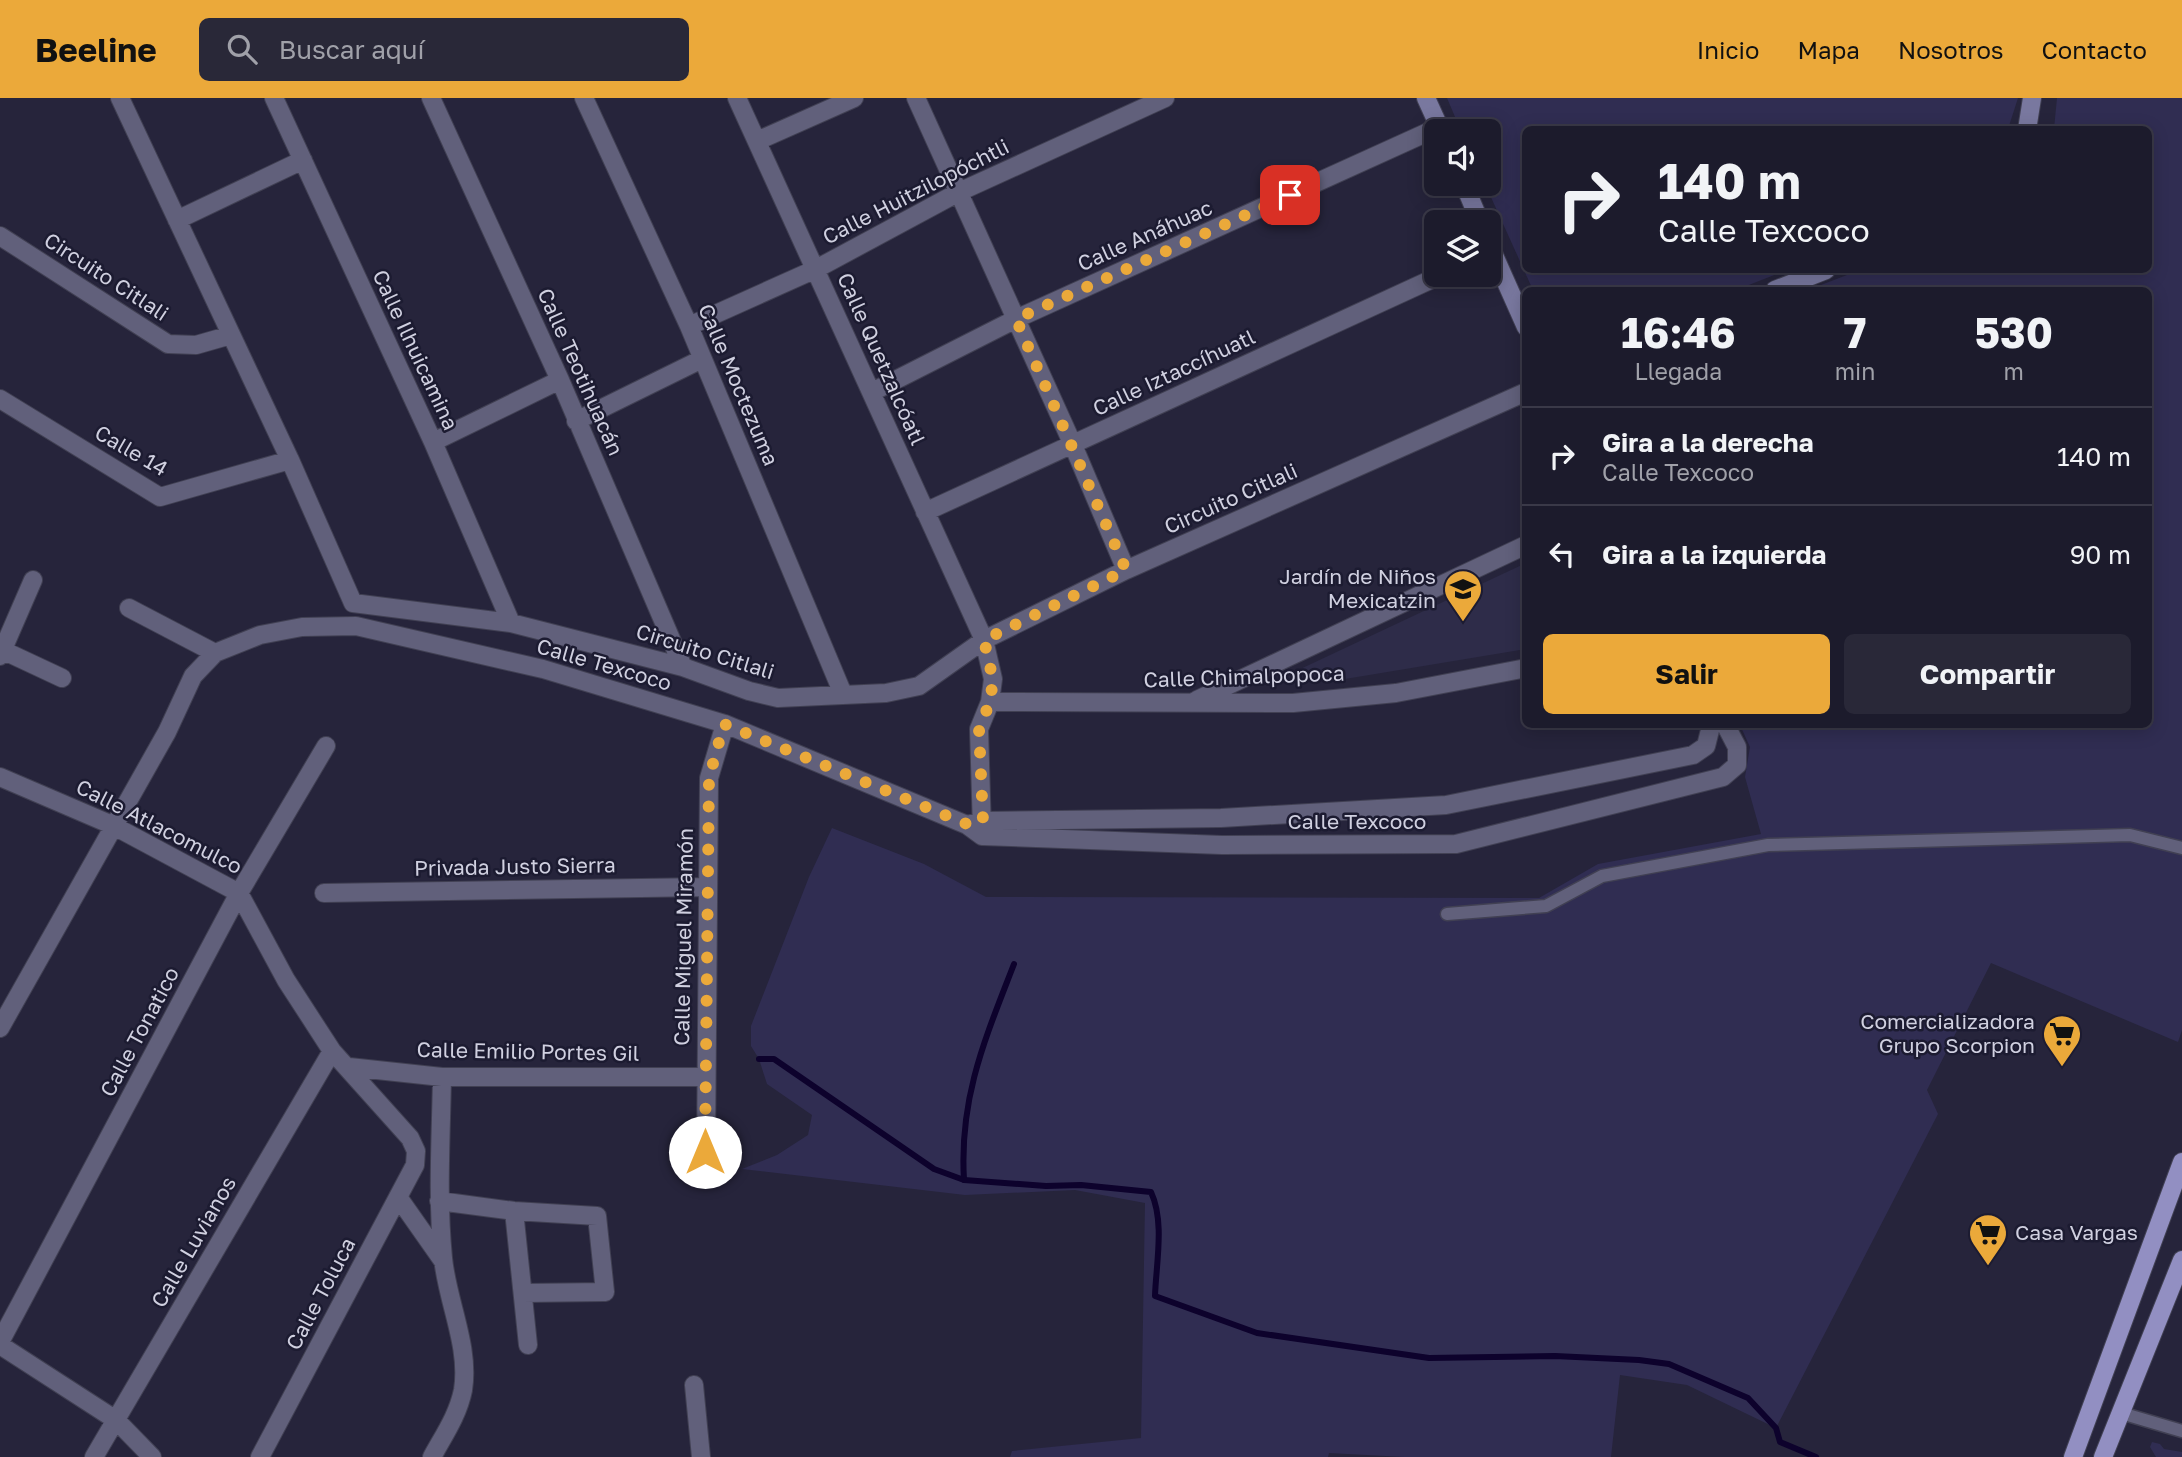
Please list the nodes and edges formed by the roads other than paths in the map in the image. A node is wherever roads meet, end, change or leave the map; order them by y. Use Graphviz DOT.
graph roads {
  1 [pos="120,98"];
  2 [pos="274,98"];
  3 [pos="431,98"];
  4 [pos="584,98"];
  5 [pos="737,98"];
  6 [pos="854,98"];
  7 [pos="916,98"];
  8 [pos="1165,98"];
  9 [pos="1426,98"];
  10 [pos="2032,98"];
  11 [pos="1435,119"];
  12 [pos="2028,126"];
  13 [pos="1424,136"];
  14 [pos="757,141"];
  15 [pos="303,160"];
  16 [pos="959,192"];
  17 [pos="177,220"];
  18 [pos="0,236"];
  19 [pos="816,269"];
  20 [pos="1501,273"];
  21 [pos="1818,273"];
  22 [pos="1424,283"];
  23 [pos="1782,287"];
  24 [pos="1522,318"];
  25 [pos="1016,319"];
  26 [pos="689,326"];
  27 [pos="231,335"];
  28 [pos="702,359"];
  29 [pos="560,380"];
  30 [pos="872,392"];
  31 [pos="1522,395"];
  32 [pos="0,398"];
  33 [pos="576,421"];
  34 [pos="433,442"];
  35 [pos="1073,445"];
  36 [pos="290,460"];
  37 [pos="925,512"];
  38 [pos="1522,547"];
  39 [pos="1126,570"];
  40 [pos="33,580"];
  41 [pos="129,608"];
  42 [pos="511,623"];
  43 [pos="984,640"];
  44 [pos="1,651"];
  45 [pos="215,653"];
  46 [pos="683,667"];
  47 [pos="1522,669"];
  48 [pos="62,678"];
  49 [pos="843,694"];
  50 [pos="990,702"];
  51 [pos="1191,703"];
  52 [pos="724,724"];
  53 [pos="1709,728"];
  54 [pos="1727,728"];
  55 [pos="326,746"];
  56 [pos="0,777"];
  57 [pos="113,825"];
  58 [pos="977,827"];
  59 [pos="2182,848"];
  60 [pos="707,887"];
  61 [pos="239,893"];
  62 [pos="324,893"];
  63 [pos="1447,914"];
  64 [pos="0,1028"];
  65 [pos="332,1051"];
  66 [pos="349,1067"];
  67 [pos="442,1077"];
  68 [pos="706,1077"];
  69 [pos="416,1151"];
  70 [pos="705,1152"];
  71 [pos="2182,1162"];
  72 [pos="398,1197"];
  73 [pos="439,1201"];
  74 [pos="514,1211"];
  75 [pos="2182,1260"];
  76 [pos="443,1261"];
  77 [pos="523,1293"];
  78 [pos="0,1343"];
  79 [pos="528,1345"];
  80 [pos="694,1385"];
  81 [pos="2121,1413"];
  82 [pos="116,1420"];
  83 [pos="2182,1431"];
  84 [pos="94,1457"];
  85 [pos="152,1457"];
  86 [pos="260,1457"];
  87 [pos="432,1457"];
  88 [pos="702,1457"];
  89 [pos="2073,1457"];
  90 [pos="2103,1457"];
  1 -- 17 [label="street, Circuito Citlali"];
  2 -- 15 [label="street, Calle Ilhuicamina"];
  3 -- 29 [label="street, Calle Teotihuacán"];
  4 -- 26 [label="street, Calle Moctezuma"];
  5 -- 14 [label="street, Calle Quetzalcóatl"];
  6 -- 14 [label="street"];
  7 -- 16 [label="street"];
  8 -- 16 [label="street, Calle Huitzilopóchtli"];
  9 -- 11 [label="street"];
  10 -- 12 [label="street"];
  13 -- 25 [label="street, Calle Anáhuac"];
  14 -- 19 [label="street, Calle Quetzalcóatl"];
  15 -- 17 [label="street"];
  15 -- 34 [label="street, Calle Ilhuicamina"];
  16 -- 19 [label="street, Calle Huitzilopóchtli"];
  16 -- 25 [label="street"];
  17 -- 27 [label="street, Circuito Citlali"];
  18 -- 27 [label="street, Circuito Citlali"];
  19 -- 26 [label="street, Calle Huitzilopóchtli"];
  19 -- 30 [label="street, Calle Quetzalcóatl"];
  20 -- 24 [label="street"];
  21 -- 23 [label="street"];
  22 -- 35 [label="street, Calle Iztaccíhuatl"];
  25 -- 30 [label="street, Calle Anáhuac"];
  25 -- 35 [label="street"];
  26 -- 28 [label="street, Calle Moctezuma"];
  27 -- 36 [label="street, Circuito Citlali"];
  28 -- 33 [label="street"];
  28 -- 49 [label="street, Calle Moctezuma"];
  29 -- 33 [label="street, Calle Teotihuacán"];
  29 -- 34 [label="street"];
  30 -- 37 [label="street, Calle Quetzalcóatl"];
  31 -- 39 [label="street, Circuito Citlali"];
  32 -- 36 [label="street, Calle 14"];
  33 -- 46 [label="street, Calle Teotihuacán"];
  34 -- 42 [label="street, Calle Ilhuicamina"];
  35 -- 37 [label="street, Calle Iztaccíhuatl"];
  35 -- 39 [label="street"];
  36 -- 42 [label="street, Circuito Citlali"];
  37 -- 43 [label="street, Calle Quetzalcóatl"];
  38 -- 51 [label="street"];
  39 -- 43 [label="street, Circuito Citlali"];
  40 -- 44 [label="street"];
  41 -- 45 [label="street"];
  42 -- 46 [label="street, Circuito Citlali"];
  43 -- 49 [label="street, Circuito Citlali"];
  43 -- 50 [label="street, Calle Quetzalcóatl"];
  44 -- 48 [label="street"];
  45 -- 52 [label="street, Calle Texcoco"];
  45 -- 57 [label="street"];
  46 -- 49 [label="street, Circuito Citlali"];
  47 -- 51 [label="street, Calle Chimalpopoca"];
  50 -- 51 [label="street, Calle Chimalpopoca"];
  50 -- 58 [label="street"];
  52 -- 58 [label="street, Calle Texcoco"];
  52 -- 60 [label="street, Calle Miguel Miramón"];
  53 -- 58 [label="street, Calle Texcoco"];
  54 -- 58 [label="street, Calle Texcoco"];
  55 -- 61 [label="street, Calle Tonatico"];
  56 -- 57 [label="street, Calle Atlacomulco"];
  57 -- 61 [label="street, Calle Atlacomulco"];
  57 -- 64 [label="street"];
  59 -- 63 [label="lane"];
  60 -- 62 [label="street, Privada Justo Sierra"];
  60 -- 68 [label="street, Calle Miguel Miramón"];
  61 -- 65 [label="street, Calle Atlacomulco"];
  61 -- 78 [label="street, Calle Tonatico"];
  65 -- 66 [label="street, Calle Atlacomulco"];
  65 -- 82 [label="street, Calle Luvianos"];
  66 -- 67 [label="street, Calle Emilio Portes Gil"];
  66 -- 69 [label="street, Calle Atlacomulco"];
  67 -- 68 [label="street, Calle Emilio Portes Gil"];
  67 -- 73 [label="street"];
  68 -- 70 [label="street, Calle Miguel Miramón"];
  69 -- 72 [label="street, Calle Toluca"];
  71 -- 89 [label="main road"];
  72 -- 76 [label="street"];
  72 -- 86 [label="street, Calle Toluca"];
  73 -- 74 [label="street"];
  73 -- 76 [label="street"];
  74 -- 77 [label="street"];
  74 -- 77 [label="street"];
  75 -- 81 [label="main road"];
  76 -- 87 [label="street"];
  77 -- 79 [label="street"];
  78 -- 82 [label="street"];
  80 -- 88 [label="street"];
  81 -- 83 [label="lane"];
  81 -- 90 [label="main road"];
  82 -- 84 [label="street, Calle Luvianos"];
  82 -- 85 [label="street"];
}
